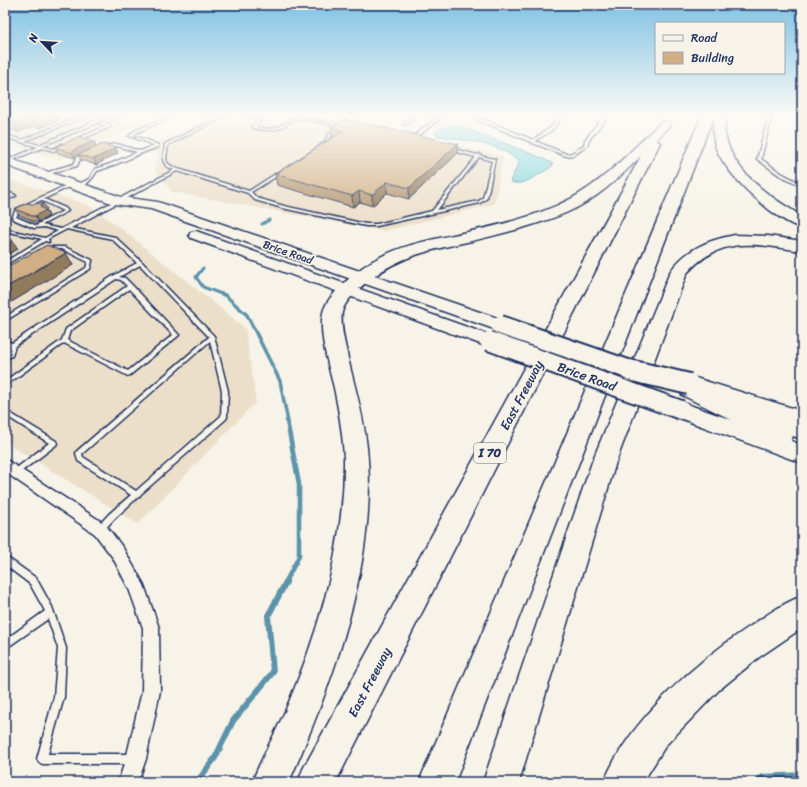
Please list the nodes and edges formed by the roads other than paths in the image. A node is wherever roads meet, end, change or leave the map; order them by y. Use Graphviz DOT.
graph roads {
  1 [pos="27,152"];
  2 [pos="90,152"];
  3 [pos="138,152"];
  4 [pos="167,152"];
  5 [pos="463,152"];
  6 [pos="554,152"];
  7 [pos="575,152"];
  8 [pos="636,152"];
  9 [pos="651,152"];
  10 [pos="693,152"];
  11 [pos="724,152"];
  12 [pos="761,152"];
  13 [pos="479,155"];
  14 [pos="6,161"];
  15 [pos="287,168"];
  16 [pos="177,170"];
  17 [pos="45,175"];
  18 [pos="75,185"];
  19 [pos="802,185"];
  20 [pos="5,192"];
  21 [pos="249,192"];
  22 [pos="40,199"];
  23 [pos="5,200"];
  24 [pos="119,201"];
  25 [pos="434,212"];
  26 [pos="146,217"];
  27 [pos="802,223"];
  28 [pos="168,225"];
  29 [pos="36,227"];
  30 [pos="5,230"];
  31 [pos="65,230"];
  32 [pos="46,239"];
  33 [pos="802,246"];
  34 [pos="52,248"];
  35 [pos="45,252"];
  36 [pos="140,263"];
  37 [pos="5,264"];
  38 [pos="115,277"];
  39 [pos="355,283"];
  40 [pos="130,286"];
  41 [pos="5,319"];
  42 [pos="212,337"];
  43 [pos="64,341"];
  44 [pos="5,342"];
  45 [pos="12,345"];
  46 [pos="5,358"];
  47 [pos="629,370"];
  48 [pos="5,384"];
  49 [pos="689,387"];
  50 [pos="5,412"];
  51 [pos="802,420"];
  52 [pos="802,430"];
  53 [pos="802,444"];
  54 [pos="802,454"];
  55 [pos="10,469"];
  56 [pos="137,495"];
  57 [pos="100,529"];
  58 [pos="5,560"];
  59 [pos="802,611"];
  60 [pos="50,613"];
  61 [pos="5,645"];
  62 [pos="136,760"];
  63 [pos="128,782"];
  64 [pos="270,782"];
  65 [pos="316,782"];
  66 [pos="437,782"];
  67 [pos="501,782"];
  68 [pos="622,782"];
  1 -- 14 [label="lane"];
  2 -- 17 [label="lane"];
  3 -- 18 [label="lane"];
  4 -- 16 [label="lane"];
  5 -- 13 [label="lane"];
  6 -- 7 [label="lane"];
  8 -- 39 [label="highway"];
  9 -- 65 [label="highway, East Freeway / I 70"];
  10 -- 66 [label="highway"];
  11 -- 27 [label="highway"];
  12 -- 19 [label="lane"];
  13 -- 25 [label="lane"];
  13 -- 25 [label="lane"];
  14 -- 17 [label="main road, Brice Road"];
  15 -- 21 [label="lane"];
  16 -- 21 [label="lane"];
  16 -- 24 [label="lane"];
  17 -- 18 [label="main road, Brice Road"];
  18 -- 22 [label="lane"];
  18 -- 24 [label="main road, Brice Road"];
  20 -- 23 [label="lane"];
  21 -- 25 [label="lane"];
  22 -- 29 [label="lane"];
  22 -- 29 [label="lane"];
  24 -- 26 [label="main road, Brice Road"];
  24 -- 31 [label="lane"];
  24 -- 39 [label="main road, Brice Road"];
  28 -- 39 [label="main road, Brice Road"];
  29 -- 31 [label="lane"];
  30 -- 32 [label="lane"];
  31 -- 32 [label="lane"];
  31 -- 36 [label="lane"];
  32 -- 34 [label="lane"];
  32 -- 37 [label="lane"];
  33 -- 67 [label="highway"];
  34 -- 35 [label="lane"];
  34 -- 41 [label="lane"];
  36 -- 38 [label="lane"];
  36 -- 42 [label="lane"];
  38 -- 40 [label="lane"];
  38 -- 45 [label="lane"];
  39 -- 47 [label="main road, Brice Road, bridge"];
  39 -- 54 [label="main road, Brice Road, bridge"];
  39 -- 64 [label="highway"];
  40 -- 43 [label="lane"];
  40 -- 43 [label="lane"];
  42 -- 56 [label="lane"];
  42 -- 56 [label="lane"];
  43 -- 48 [label="lane"];
  44 -- 45 [label="lane"];
  45 -- 46 [label="lane"];
  47 -- 49 [label="highway, bridge"];
  49 -- 51 [label="highway"];
  49 -- 52 [label="main road"];
  49 -- 53 [label="main road"];
  50 -- 55 [label="lane"];
  55 -- 57 [label="street"];
  56 -- 57 [label="lane"];
  57 -- 62 [label="street"];
  58 -- 60 [label="lane"];
  59 -- 68 [label="highway"];
  60 -- 61 [label="lane"];
  60 -- 62 [label="lane"];
  62 -- 63 [label="street"];
}
